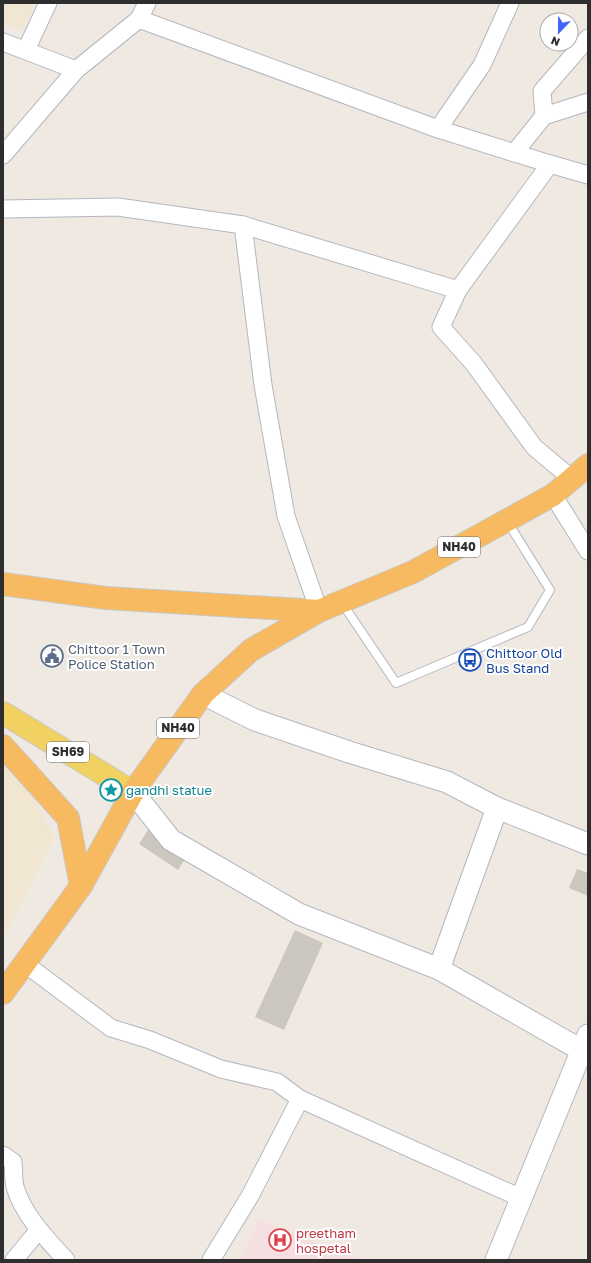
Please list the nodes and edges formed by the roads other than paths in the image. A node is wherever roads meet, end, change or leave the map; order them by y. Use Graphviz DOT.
graph roads {
  1 [pos="48,3"];
  2 [pos="147,3"];
  3 [pos="510,3"];
  4 [pos="139,19"];
  5 [pos="588,38"];
  6 [pos="3,42"];
  7 [pos="26,50"];
  8 [pos="76,70"];
  9 [pos="588,102"];
  10 [pos="544,116"];
  11 [pos="438,129"];
  12 [pos="514,153"];
  13 [pos="3,155"];
  14 [pos="550,164"];
  15 [pos="588,175"];
  16 [pos="3,209"];
  17 [pos="243,225"];
  18 [pos="458,290"];
  19 [pos="580,472"];
  20 [pos="553,494"];
  21 [pos="507,520"];
  22 [pos="588,551"];
  23 [pos="3,584"];
  24 [pos="341,602"];
  25 [pos="319,610"];
  26 [pos="203,694"];
  27 [pos="3,713"];
  28 [pos="3,746"];
  29 [pos="133,792"];
  30 [pos="497,808"];
  31 [pos="588,844"];
  32 [pos="81,886"];
  33 [pos="24,963"];
  34 [pos="439,969"];
  35 [pos="3,993"];
  36 [pos="586,1046"];
  37 [pos="300,1098"];
  38 [pos="3,1155"];
  39 [pos="521,1198"];
  40 [pos="38,1231"];
  41 [pos="14,1260"];
  42 [pos="66,1260"];
  43 [pos="211,1260"];
  44 [pos="496,1260"];
  1 -- 7 [label="street"];
  2 -- 4 [label="street"];
  3 -- 11 [label="street"];
  4 -- 8 [label="street"];
  4 -- 11 [label="street"];
  5 -- 10 [label="street"];
  6 -- 7 [label="street"];
  7 -- 8 [label="street"];
  8 -- 13 [label="street"];
  9 -- 10 [label="street"];
  10 -- 12 [label="street"];
  11 -- 12 [label="street"];
  12 -- 14 [label="street"];
  14 -- 15 [label="street"];
  14 -- 18 [label="street"];
  16 -- 17 [label="street"];
  17 -- 18 [label="street"];
  17 -- 25 [label="street"];
  18 -- 19 [label="street"];
  19 -- 20 [label="highway, NH40"];
  20 -- 21 [label="highway, NH40"];
  20 -- 22 [label="street"];
  21 -- 24 [label="highway, NH40"];
  21 -- 24 [label="lane"];
  23 -- 25 [label="highway, NH40"];
  24 -- 25 [label="highway, NH40"];
  25 -- 26 [label="highway, NH40"];
  26 -- 29 [label="highway, NH40"];
  26 -- 30 [label="street"];
  27 -- 29 [label="main road, SH69"];
  28 -- 32 [label="highway"];
  29 -- 32 [label="highway, NH40"];
  29 -- 34 [label="street"];
  30 -- 31 [label="street"];
  30 -- 34 [label="street"];
  32 -- 33 [label="highway, NH40"];
  33 -- 35 [label="highway, NH40"];
  33 -- 37 [label="street"];
  34 -- 36 [label="street"];
  36 -- 39 [label="street"];
  37 -- 39 [label="street"];
  37 -- 43 [label="street"];
  38 -- 40 [label="street"];
  39 -- 44 [label="street"];
  40 -- 41 [label="street"];
  40 -- 42 [label="street"];
}
